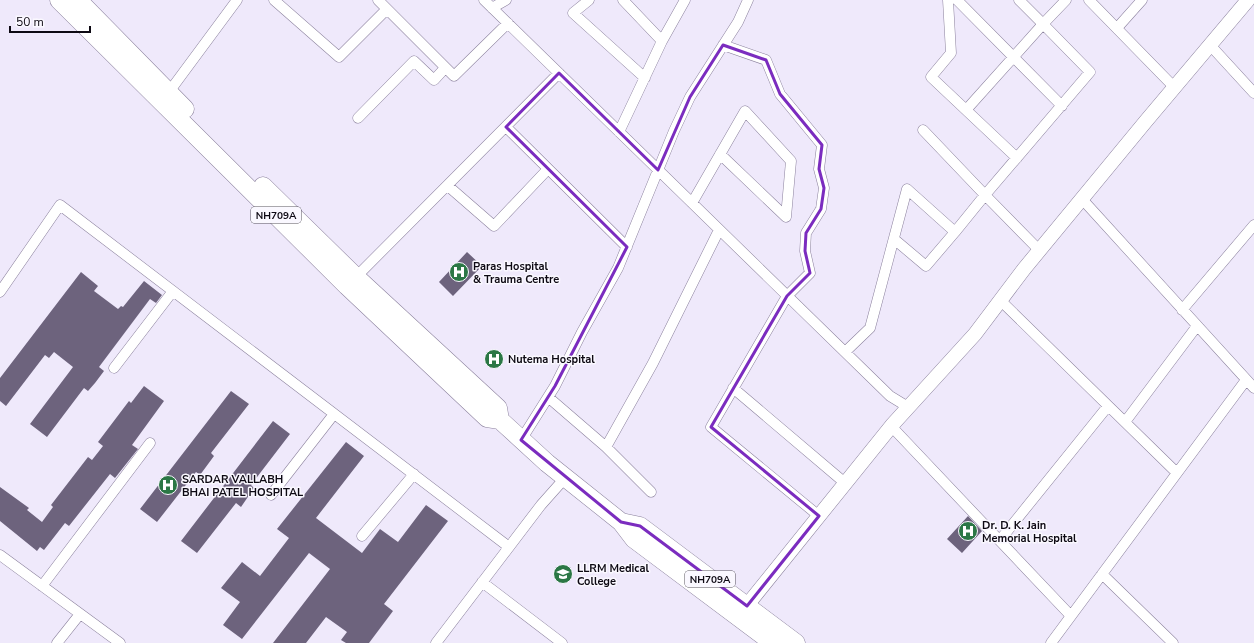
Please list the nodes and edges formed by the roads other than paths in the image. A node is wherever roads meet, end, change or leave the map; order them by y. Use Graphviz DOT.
graph roads {
  1 [pos="59,0"];
  2 [pos="78,0"];
  3 [pos="237,0"];
  4 [pos="274,0"];
  5 [pos="378,0"];
  6 [pos="484,0"];
  7 [pos="506,0"];
  8 [pos="589,0"];
  9 [pos="623,0"];
  10 [pos="685,0"];
  11 [pos="748,0"];
  12 [pos="948,0"];
  13 [pos="957,0"];
  14 [pos="1019,0"];
  15 [pos="1066,0"];
  16 [pos="1089,0"];
  17 [pos="1142,0"];
  18 [pos="1248,0"];
  19 [pos="492,8"];
  20 [pos="387,9"];
  21 [pos="508,23"];
  22 [pos="1043,24"];
  23 [pos="1117,28"];
  24 [pos="662,41"];
  25 [pos="723,45"];
  26 [pos="1210,45"];
  27 [pos="1014,57"];
  28 [pos="446,68"];
  29 [pos="558,73"];
  30 [pos="645,78"];
  31 [pos="1174,87"];
  32 [pos="1254,93"];
  33 [pos="165,97"];
  34 [pos="1062,106"];
  35 [pos="966,110"];
  36 [pos="358,118"];
  37 [pos="506,127"];
  38 [pos="923,130"];
  39 [pos="619,132"];
  40 [pos="720,154"];
  41 [pos="1017,158"];
  42 [pos="548,169"];
  43 [pos="658,170"];
  44 [pos="448,186"];
  45 [pos="986,195"];
  46 [pos="1082,199"];
  47 [pos="692,203"];
  48 [pos="1254,225"];
  49 [pos="719,230"];
  50 [pos="955,232"];
  51 [pos="894,239"];
  52 [pos="627,246"];
  53 [pos="1039,250"];
  54 [pos="352,282"];
  55 [pos="173,291"];
  56 [pos="0,292"];
  57 [pos="787,296"];
  58 [pos="1000,300"];
  59 [pos="1182,310"];
  60 [pos="1196,326"];
  61 [pos="845,352"];
  62 [pos="114,368"];
  63 [pos="1246,380"];
  64 [pos="733,388"];
  65 [pos="1254,388"];
  66 [pos="548,397"];
  67 [pos="1108,406"];
  68 [pos="908,407"];
  69 [pos="334,414"];
  70 [pos="1124,422"];
  71 [pos="891,426"];
  72 [pos="521,440"];
  73 [pos="150,443"];
  74 [pos="606,447"];
  75 [pos="1177,473"];
  76 [pos="414,474"];
  77 [pos="565,478"];
  78 [pos="845,483"];
  79 [pos="651,492"];
  80 [pos="271,495"];
  81 [pos="819,516"];
  82 [pos="362,536"];
  83 [pos="1000,540"];
  84 [pos="509,547"];
  85 [pos="0,555"];
  86 [pos="1102,574"];
  87 [pos="482,582"];
  88 [pos="42,586"];
  89 [pos="742,612"];
  90 [pos="80,614"];
  91 [pos="1071,616"];
  92 [pos="57,643"];
  93 [pos="120,643"];
  94 [pos="436,643"];
  95 [pos="562,643"];
  96 [pos="772,643"];
  97 [pos="796,643"];
  98 [pos="1052,643"];
  99 [pos="1173,643"];
  1 -- 33 [label="highway, NH709A"];
  2 -- 33 [label="highway, NH709A"];
  3 -- 33 [label="street"];
  4 -- 20 [label="street"];
  5 -- 20 [label="street"];
  6 -- 19 [label="street"];
  7 -- 19 [label="street"];
  8 -- 30 [label="street"];
  9 -- 24 [label="street"];
  10 -- 24 [label="street"];
  11 -- 25 [label="street"];
  12 -- 35 [label="street"];
  13 -- 27 [label="street"];
  14 -- 22 [label="street"];
  15 -- 22 [label="street"];
  16 -- 23 [label="street"];
  17 -- 23 [label="street"];
  18 -- 26 [label="street"];
  19 -- 21 [label="street"];
  20 -- 28 [label="street"];
  21 -- 28 [label="street"];
  21 -- 29 [label="street"];
  22 -- 27 [label="street"];
  22 -- 34 [label="street"];
  23 -- 31 [label="street"];
  24 -- 30 [label="street"];
  25 -- 43 [label="street"];
  25 -- 57 [label="street"];
  26 -- 31 [label="street"];
  26 -- 32 [label="street"];
  27 -- 34 [label="street"];
  27 -- 35 [label="street"];
  28 -- 36 [label="street"];
  29 -- 37 [label="street"];
  29 -- 39 [label="street"];
  30 -- 39 [label="street"];
  31 -- 46 [label="street"];
  33 -- 54 [label="highway, NH709A"];
  34 -- 41 [label="street"];
  35 -- 41 [label="street"];
  37 -- 42 [label="street"];
  37 -- 44 [label="street"];
  38 -- 45 [label="street"];
  39 -- 43 [label="street"];
  40 -- 40 [label="street"];
  40 -- 47 [label="street"];
  41 -- 45 [label="street"];
  42 -- 44 [label="street"];
  42 -- 52 [label="street"];
  43 -- 47 [label="street"];
  43 -- 52 [label="street"];
  44 -- 54 [label="street"];
  45 -- 50 [label="street"];
  45 -- 53 [label="street"];
  46 -- 53 [label="street"];
  46 -- 59 [label="street"];
  47 -- 49 [label="street"];
  48 -- 59 [label="street"];
  49 -- 57 [label="street"];
  49 -- 74 [label="street"];
  50 -- 51 [label="street"];
  50 -- 51 [label="street"];
  51 -- 61 [label="street"];
  52 -- 66 [label="street"];
  53 -- 58 [label="street"];
  54 -- 72 [label="highway, NH709A"];
  55 -- 56 [label="street"];
  55 -- 62 [label="street"];
  55 -- 69 [label="street"];
  57 -- 61 [label="street"];
  57 -- 64 [label="street"];
  58 -- 67 [label="street"];
  58 -- 68 [label="street"];
  59 -- 60 [label="street"];
  60 -- 63 [label="street"];
  60 -- 70 [label="street"];
  61 -- 68 [label="street"];
  63 -- 65 [label="street"];
  63 -- 75 [label="street"];
  64 -- 78 [label="street"];
  64 -- 81 [label="street"];
  66 -- 72 [label="street"];
  66 -- 74 [label="street"];
  67 -- 70 [label="street"];
  67 -- 83 [label="street"];
  68 -- 71 [label="street"];
  69 -- 76 [label="street"];
  69 -- 80 [label="street"];
  70 -- 75 [label="street"];
  71 -- 78 [label="street"];
  71 -- 83 [label="street"];
  72 -- 77 [label="highway, NH709A"];
  73 -- 88 [label="street"];
  74 -- 79 [label="street"];
  75 -- 86 [label="street"];
  76 -- 82 [label="street"];
  76 -- 84 [label="street"];
  77 -- 84 [label="street"];
  77 -- 89 [label="highway, NH709A"];
  78 -- 81 [label="street"];
  81 -- 89 [label="street"];
  83 -- 91 [label="street"];
  84 -- 87 [label="street"];
  85 -- 88 [label="street"];
  86 -- 91 [label="street"];
  86 -- 99 [label="street"];
  87 -- 94 [label="street"];
  87 -- 95 [label="street"];
  88 -- 90 [label="street"];
  89 -- 96 [label="highway, NH709A"];
  89 -- 97 [label="highway, NH709A"];
  90 -- 92 [label="street"];
  90 -- 93 [label="street"];
  91 -- 98 [label="street"];
}
